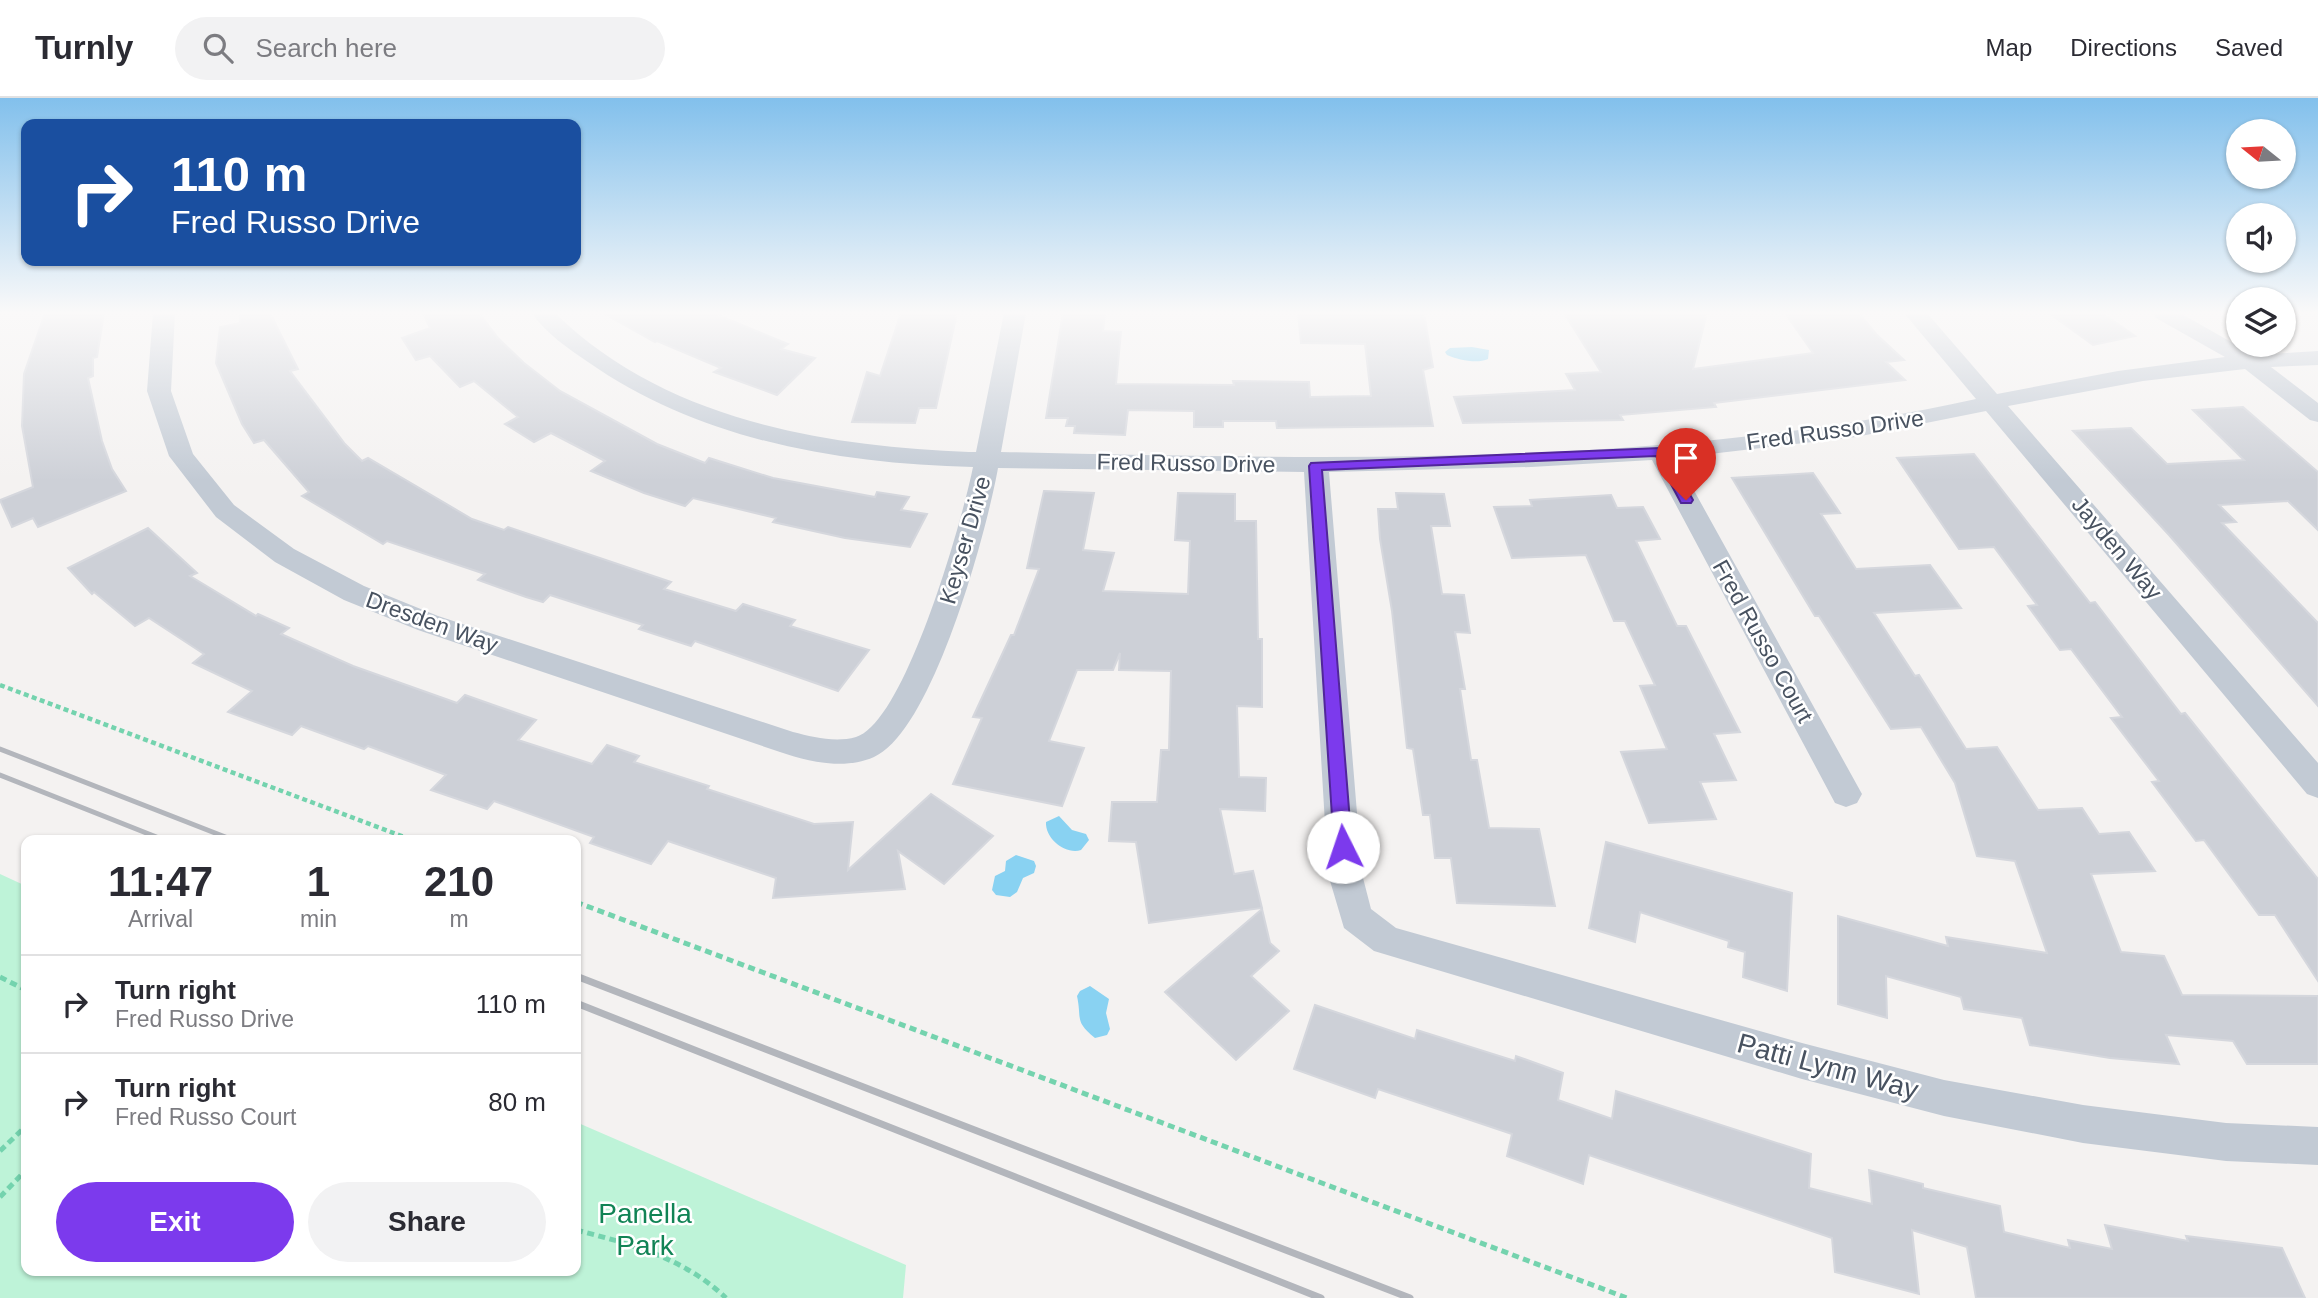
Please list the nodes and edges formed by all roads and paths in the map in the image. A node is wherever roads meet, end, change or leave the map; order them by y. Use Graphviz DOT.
graph roads {
  1 [pos="158,369"];
  2 [pos="615,369"];
  3 [pos="1004,369"];
  4 [pos="1963,369"];
  5 [pos="2188,369"];
  6 [pos="2258,369"];
  7 [pos="1992,402"];
  8 [pos="2318,415"];
  9 [pos="1660,452"];
  10 [pos="987,459"];
  11 [pos="1315,466"];
  12 [pos="0,685"];
  13 [pos="866,748"];
  14 [pos="2318,785"];
  15 [pos="1846,794"];
  16 [pos="399,835"];
  17 [pos="581,904"];
  18 [pos="0,977"];
  19 [pos="21,988"];
  20 [pos="21,1131"];
  21 [pos="2318,1146"];
  22 [pos="0,1151"];
  23 [pos="21,1175"];
  24 [pos="0,1197"];
  25 [pos="581,1231"];
  26 [pos="726,1298"];
  27 [pos="1628,1298"];
  1 -- 13 [label="street, Dresden Way"];
  2 -- 10 [label="street, Fred Russo Drive"];
  3 -- 10 [label="street, Keyser Drive"];
  4 -- 7 [label="street, Jayden Way"];
  5 -- 7 [label="street, Fred Russo Drive"];
  6 -- 8 [label="street"];
  7 -- 9 [label="street, Fred Russo Drive"];
  7 -- 14 [label="street, Jayden Way"];
  9 -- 11 [label="street, Fred Russo Drive"];
  9 -- 15 [label="street, Fred Russo Court"];
  10 -- 11 [label="street, Fred Russo Drive"];
  10 -- 13 [label="street, Keyser Drive"];
  11 -- 21 [label="street, Patti Lynn Way"];
  12 -- 16 [label="path"];
  17 -- 27 [label="path"];
  18 -- 19 [label="path"];
  20 -- 22 [label="path"];
  23 -- 24 [label="path"];
  25 -- 26 [label="path"];
}
